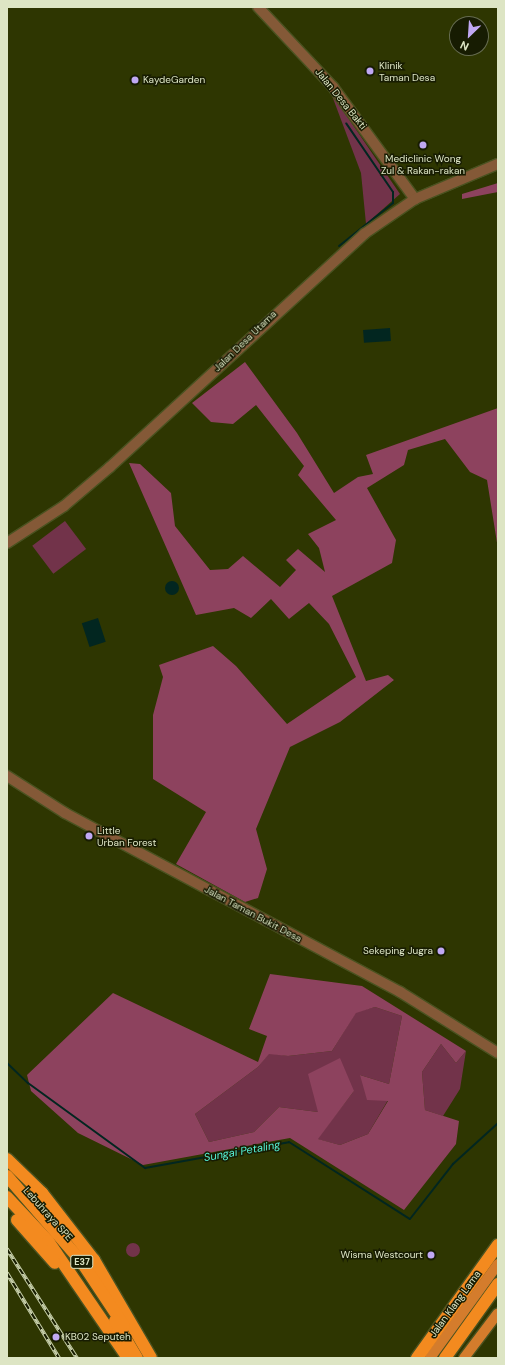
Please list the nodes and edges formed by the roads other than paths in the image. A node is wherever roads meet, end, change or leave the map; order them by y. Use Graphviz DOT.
graph roads {
  1 [pos="258,7"];
  2 [pos="498,164"];
  3 [pos="415,199"];
  4 [pos="7,543"];
  5 [pos="7,776"];
  6 [pos="498,1053"];
  7 [pos="7,1159"];
  8 [pos="7,1168"];
  9 [pos="7,1176"];
  10 [pos="7,1186"];
  11 [pos="42,1193"];
  12 [pos="7,1197"];
  13 [pos="7,1208"];
  14 [pos="498,1245"];
  15 [pos="498,1264"];
  16 [pos="498,1284"];
  17 [pos="498,1313"];
  18 [pos="120,1358"];
  19 [pos="128,1358"];
  20 [pos="137,1358"];
  21 [pos="142,1358"];
  22 [pos="151,1358"];
  23 [pos="417,1358"];
  24 [pos="430,1358"];
  25 [pos="445,1358"];
  26 [pos="464,1358"];
  1 -- 3 [label="street, Jalan Desa Bakti"];
  2 -- 3 [label="street, Jalan Desa Utama"];
  3 -- 4 [label="street, Jalan Desa Utama"];
  5 -- 6 [label="street, Jalan Taman Bukit Desa"];
  7 -- 11 [label="highway"];
  8 -- 11 [label="highway"];
  9 -- 21 [label="highway, E37"];
  10 -- 20 [label="highway, Lebuhraya SPE"];
  11 -- 22 [label="highway"];
  12 -- 19 [label="highway, Lebuhraya SPE"];
  13 -- 18 [label="highway, E37"];
  14 -- 23 [label="highway"];
  15 -- 24 [label="main road, Jalan Klang Lama"];
  16 -- 25 [label="highway"];
  17 -- 26 [label="main road"];
}
